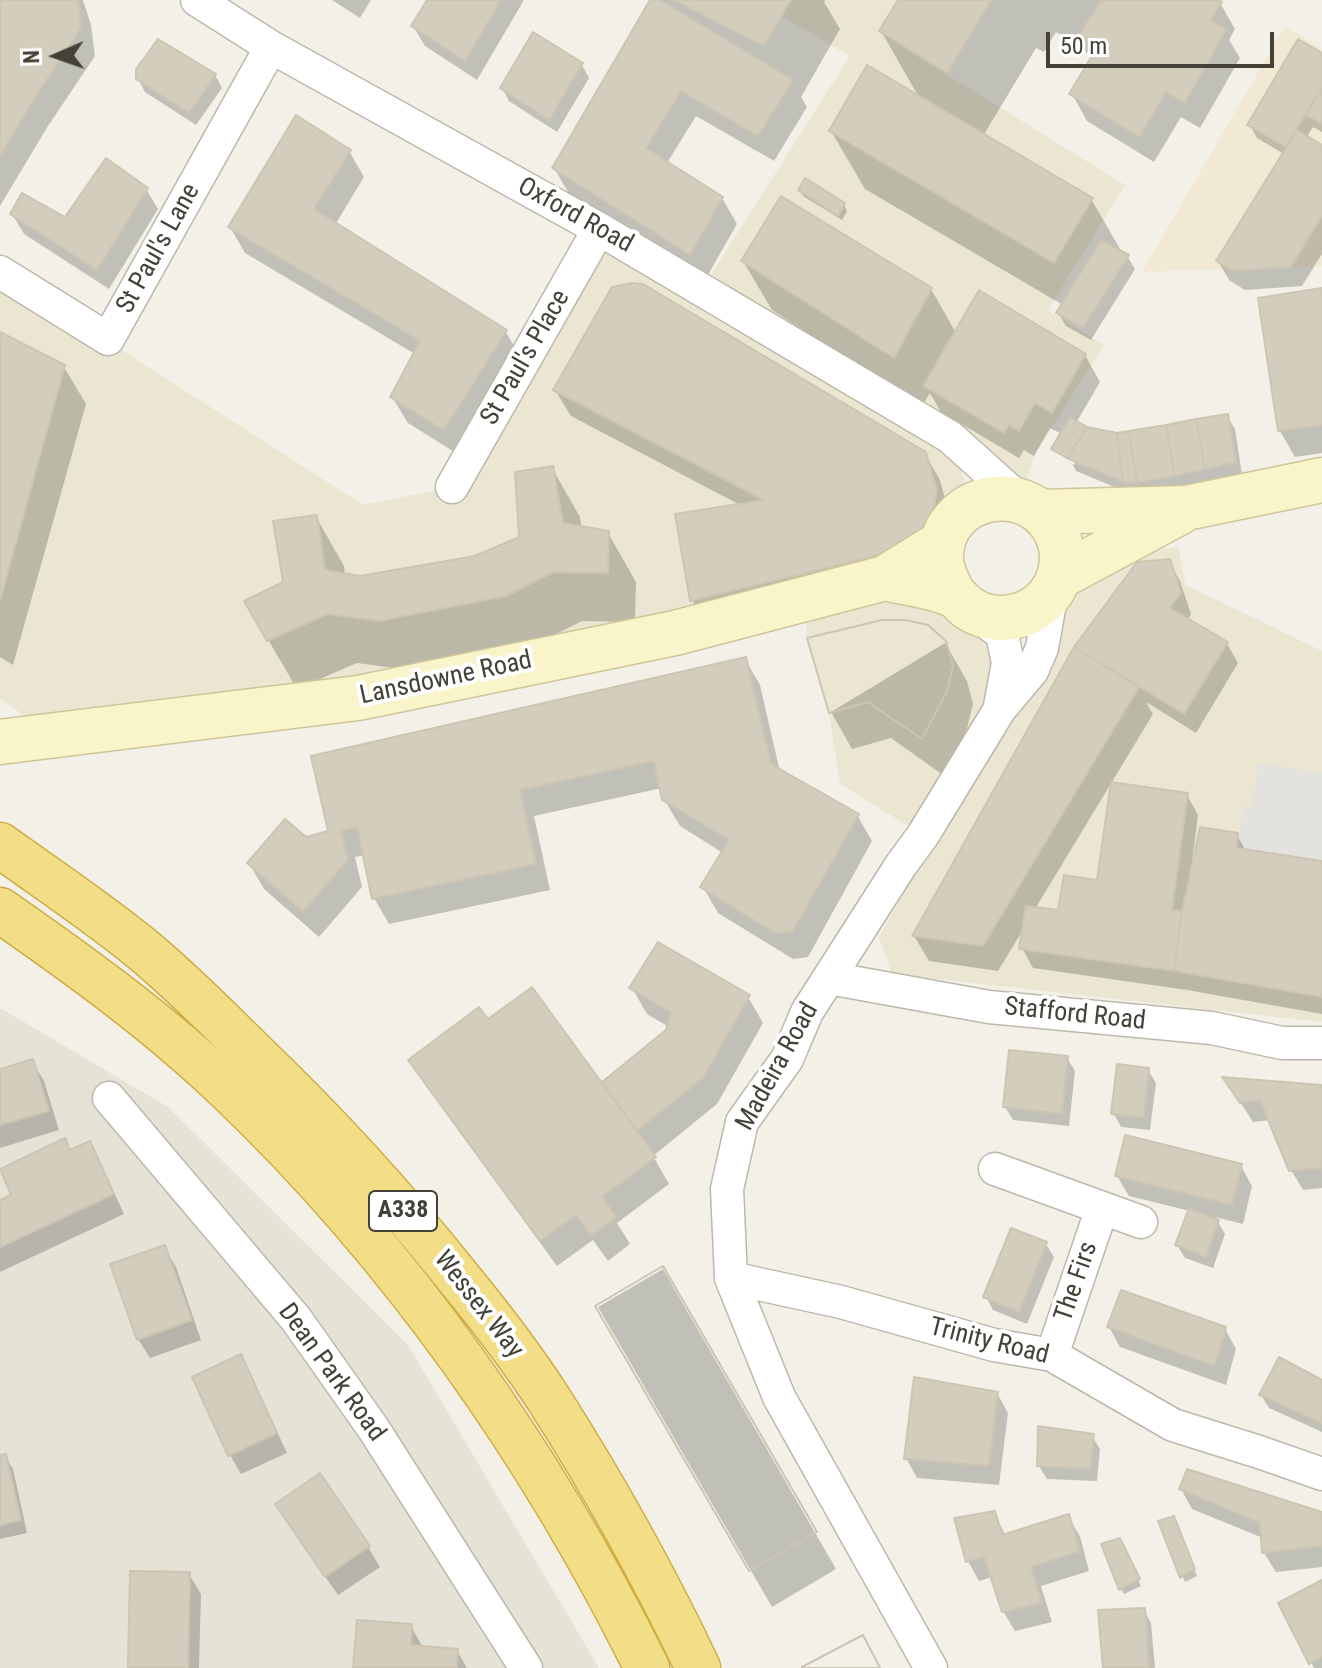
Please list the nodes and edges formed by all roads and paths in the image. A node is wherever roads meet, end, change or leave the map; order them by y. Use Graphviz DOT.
graph roads {
  1 [pos="197,0"];
  2 [pos="271,47"];
  3 [pos="599,229"];
  4 [pos="0,272"];
  5 [pos="950,437"];
  6 [pos="1322,480"];
  7 [pos="452,487"];
  8 [pos="1031,506"];
  9 [pos="1186,508"];
  10 [pos="948,533"];
  11 [pos="885,578"];
  12 [pos="1055,585"];
  13 [pos="961,602"];
  14 [pos="1000,709"];
  15 [pos="3,742"];
  16 [pos="0,845"];
  17 [pos="0,910"];
  18 [pos="829,978"];
  19 [pos="1322,1043"];
  20 [pos="109,1098"];
  21 [pos="995,1169"];
  22 [pos="1102,1208"];
  23 [pos="1141,1222"];
  24 [pos="731,1278"];
  25 [pos="1052,1355"];
  26 [pos="1322,1474"];
  27 [pos="526,1668"];
  28 [pos="647,1668"];
  29 [pos="698,1668"];
  30 [pos="931,1668"];
  1 -- 2 [label="street, Oxford Road"];
  2 -- 3 [label="street, Oxford Road"];
  2 -- 4 [label="street, St Paul's Lane"];
  3 -- 5 [label="street, Oxford Road"];
  3 -- 7 [label="street, St Paul's Place"];
  5 -- 8 [label="street, Oxford Road"];
  5 -- 10 [label="street"];
  6 -- 9 [label="main road"];
  8 -- 9 [label="main road"];
  8 -- 10 [label="main road"];
  8 -- 12 [label="main road"];
  9 -- 12 [label="main road"];
  10 -- 11 [label="main road, Lansdowne Road"];
  10 -- 13 [label="main road"];
  11 -- 13 [label="main road, Lansdowne Road"];
  11 -- 15 [label="main road, Lansdowne Road"];
  12 -- 13 [label="main road"];
  12 -- 14 [label="street, Madeira Road"];
  13 -- 14 [label="street, Madeira Road"];
  14 -- 18 [label="street, Madeira Road"];
  16 -- 29 [label="highway, Wessex Way / A338"];
  17 -- 28 [label="highway, Wessex Way / A338"];
  18 -- 19 [label="street, Stafford Road"];
  18 -- 24 [label="street, Madeira Road"];
  20 -- 27 [label="street, Dean Park Road"];
  21 -- 22 [label="street, The Firs"];
  22 -- 23 [label="street, The Firs"];
  22 -- 25 [label="street, The Firs"];
  24 -- 25 [label="street, Trinity Road"];
  24 -- 30 [label="street, Madeira Road"];
  25 -- 26 [label="street, Trinity Road"];
}
